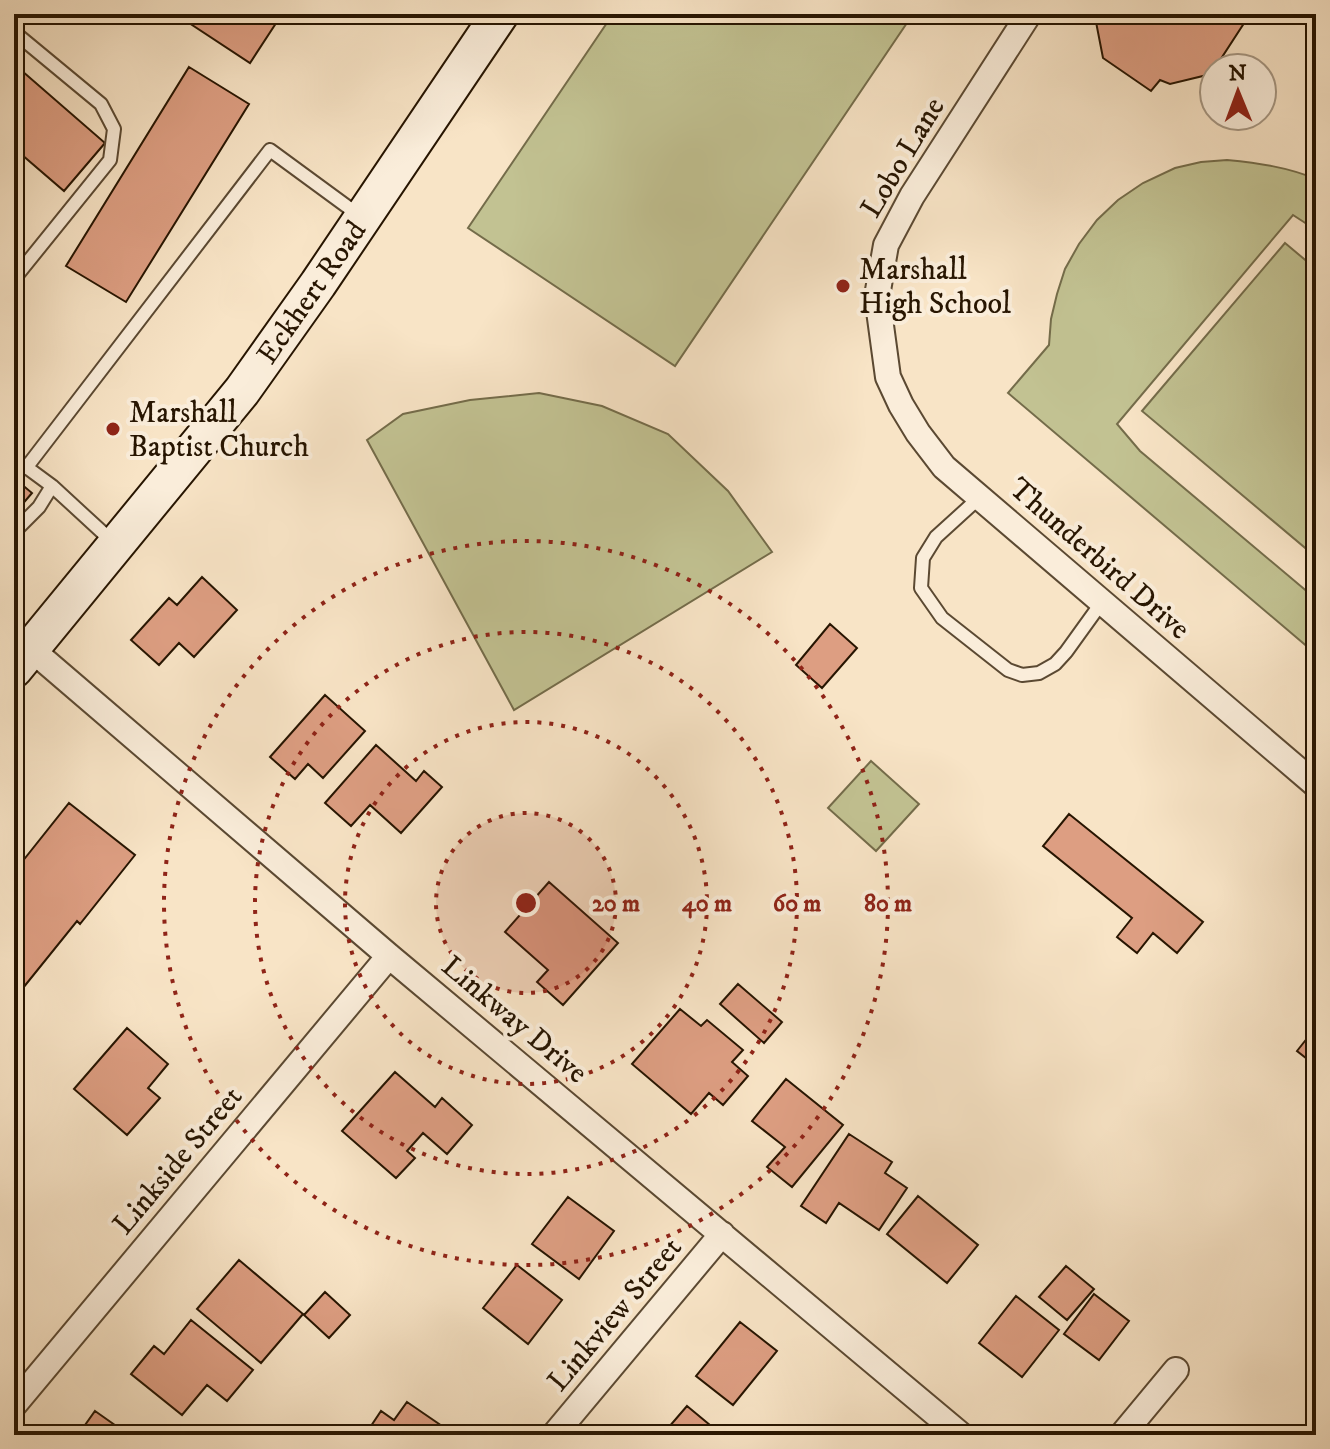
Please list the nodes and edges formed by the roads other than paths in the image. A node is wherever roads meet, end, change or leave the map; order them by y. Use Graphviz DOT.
graph roads {
  1 [pos="500,14"];
  2 [pos="1029,14"];
  3 [pos="14,32"];
  4 [pos="363,217"];
  5 [pos="14,279"];
  6 [pos="884,349"];
  7 [pos="14,458"];
  8 [pos="26,468"];
  9 [pos="52,486"];
  10 [pos="980,497"];
  11 [pos="14,532"];
  12 [pos="116,546"];
  13 [pos="1102,602"];
  14 [pos="23,659"];
  15 [pos="1316,785"];
  16 [pos="389,956"];
  17 [pos="722,1234"];
  18 [pos="1176,1370"];
  19 [pos="14,1405"];
  20 [pos="554,1435"];
  21 [pos="961,1435"];
  22 [pos="1122,1435"];
  1 -- 4 [label="main road, Eckhert Road"];
  2 -- 6 [label="street, Lobo Lane"];
  3 -- 5 [label="lane"];
  4 -- 8 [label="lane"];
  4 -- 12 [label="main road, Eckhert Road"];
  6 -- 10 [label="street, Thunderbird Drive"];
  7 -- 8 [label="lane"];
  8 -- 9 [label="lane"];
  9 -- 11 [label="lane"];
  9 -- 12 [label="lane"];
  10 -- 13 [label="street, Thunderbird Drive"];
  10 -- 13 [label="lane"];
  12 -- 14 [label="main road, Eckhert Road"];
  13 -- 15 [label="street, Thunderbird Drive"];
  14 -- 16 [label="street, Linkway Drive"];
  16 -- 17 [label="street, Linkway Drive"];
  16 -- 19 [label="street, Linkside Street"];
  17 -- 20 [label="street, Linkview Street"];
  17 -- 21 [label="street, Linkway Drive"];
  18 -- 22 [label="street"];
}
